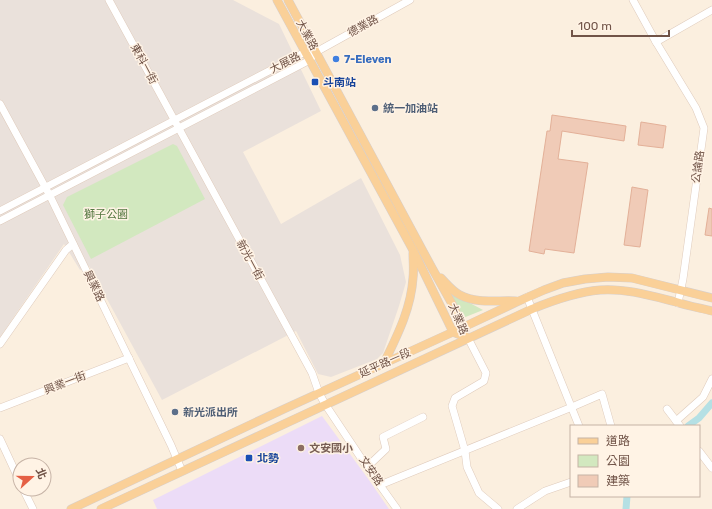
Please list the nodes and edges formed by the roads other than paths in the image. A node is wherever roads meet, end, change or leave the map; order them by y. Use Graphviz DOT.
graph roads {
  1 [pos="109,0"];
  2 [pos="277,0"];
  3 [pos="288,0"];
  4 [pos="410,0"];
  5 [pos="633,0"];
  6 [pos="712,10"];
  7 [pos="656,42"];
  8 [pos="305,52"];
  9 [pos="316,52"];
  10 [pos="310,60"];
  11 [pos="0,104"];
  12 [pos="347,110"];
  13 [pos="339,115"];
  14 [pos="174,120"];
  15 [pos="179,129"];
  16 [pos="46,187"];
  17 [pos="50,196"];
  18 [pos="393,205"];
  19 [pos="0,211"];
  20 [pos="0,221"];
  21 [pos="73,244"];
  22 [pos="412,250"];
  23 [pos="432,268"];
  24 [pos="595,278"];
  25 [pos="596,290"];
  26 [pos="680,290"];
  27 [pos="527,297"];
  28 [pos="712,298"];
  29 [pos="519,301"];
  30 [pos="678,303"];
  31 [pos="532,309"];
  32 [pos="712,311"];
  33 [pos="463,327"];
  34 [pos="454,332"];
  35 [pos="468,338"];
  36 [pos="0,344"];
  37 [pos="129,358"];
  38 [pos="384,363"];
  39 [pos="712,379"];
  40 [pos="319,392"];
  41 [pos="325,404"];
  42 [pos="572,407"];
  43 [pos="0,408"];
  44 [pos="667,409"];
  45 [pos="423,417"];
  46 [pos="678,424"];
  47 [pos="579,425"];
  48 [pos="611,425"];
  49 [pos="0,439"];
  50 [pos="465,451"];
  51 [pos="700,452"];
  52 [pos="177,459"];
  53 [pos="12,465"];
  54 [pos="367,467"];
  55 [pos="712,468"];
  56 [pos="182,471"];
  57 [pos="570,482"];
  58 [pos="380,485"];
  59 [pos="28,497"];
  60 [pos="33,509"];
  61 [pos="71,509"];
  62 [pos="101,509"];
  63 [pos="397,509"];
  64 [pos="498,509"];
  65 [pos="517,509"];
  1 -- 14 [label="street, 東科一街"];
  2 -- 8 [label="main road, 大業路"];
  3 -- 9 [label="main road, 大業路"];
  4 -- 9 [label="street, 德業路"];
  5 -- 7 [label="street, 公論路"];
  6 -- 7 [label="street"];
  7 -- 26 [label="street, 公論路"];
  8 -- 9 [label="street, 大展路"];
  8 -- 10 [label="main road, 大業路"];
  8 -- 14 [label="street, 大展路"];
  9 -- 10 [label="street, 大展路"];
  9 -- 12 [label="main road, 大業路"];
  10 -- 13 [label="main road, 大業路"];
  10 -- 15 [label="street, 大展路"];
  11 -- 16 [label="street, 興業路"];
  12 -- 13 [label="main road"];
  12 -- 18 [label="main road, 大業路"];
  13 -- 18 [label="main road, 大業路"];
  14 -- 15 [label="street, 東科一街"];
  14 -- 16 [label="street, 大展路"];
  15 -- 17 [label="street, 大展路"];
  15 -- 40 [label="street, 新光一街"];
  16 -- 17 [label="street, 興業路"];
  16 -- 19 [label="street, 大展路"];
  17 -- 20 [label="street, 大展路"];
  17 -- 21 [label="street, 興業路"];
  18 -- 22 [label="main road, 大業路"];
  18 -- 23 [label="main road, 大業路"];
  21 -- 36 [label="street"];
  21 -- 37 [label="street, 興業路"];
  22 -- 34 [label="main road, 大業路"];
  22 -- 38 [label="main road"];
  23 -- 29 [label="main road"];
  23 -- 33 [label="main road, 大業路"];
  24 -- 25 [label="main road"];
  24 -- 26 [label="main road, 延平路一段"];
  24 -- 27 [label="main road, 延平路一段"];
  25 -- 30 [label="main road, 延平路一段"];
  25 -- 31 [label="main road, 延平路一段"];
  26 -- 28 [label="main road, 延平路一段"];
  26 -- 30 [label="street, 公論路"];
  27 -- 29 [label="main road, 延平路一段"];
  27 -- 31 [label="street"];
  29 -- 33 [label="main road, 延平路一段"];
  30 -- 32 [label="main road, 延平路一段"];
  31 -- 35 [label="main road, 延平路一段"];
  31 -- 42 [label="street"];
  33 -- 34 [label="main road, 延平路一段"];
  33 -- 35 [label="main road, 大業路"];
  34 -- 35 [label="main road, 大業路"];
  34 -- 38 [label="main road, 延平路一段"];
  35 -- 41 [label="main road, 延平路一段"];
  35 -- 50 [label="street"];
  37 -- 43 [label="street, 興業一街"];
  37 -- 52 [label="street, 興業路"];
  38 -- 40 [label="main road, 延平路一段"];
  39 -- 46 [label="street"];
  40 -- 41 [label="street, 文安路"];
  40 -- 52 [label="main road, 延平路一段"];
  41 -- 54 [label="street, 文安路"];
  41 -- 56 [label="main road, 延平路一段"];
  42 -- 47 [label="street"];
  42 -- 48 [label="street"];
  42 -- 50 [label="street"];
  44 -- 46 [label="street"];
  45 -- 54 [label="street"];
  49 -- 53 [label="street"];
  50 -- 58 [label="street"];
  50 -- 64 [label="street"];
  51 -- 55 [label="street"];
  52 -- 56 [label="street, 興業路"];
  52 -- 61 [label="main road, 延平路一段"];
  54 -- 58 [label="street, 文安路"];
  56 -- 62 [label="main road, 延平路一段"];
  57 -- 65 [label="street"];
  58 -- 63 [label="street, 文安路"];
  59 -- 60 [label="street"];
}
